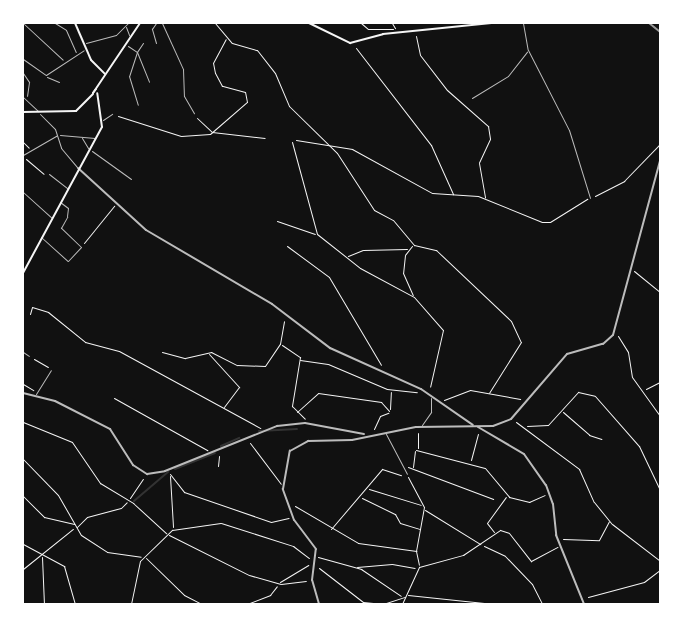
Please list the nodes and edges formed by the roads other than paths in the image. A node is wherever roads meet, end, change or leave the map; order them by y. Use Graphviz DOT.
graph roads {
  1 [pos="23,23"];
  2 [pos="55,23"];
  3 [pos="75,23"];
  4 [pos="126,23"];
  5 [pos="140,23"];
  6 [pos="156,23"];
  7 [pos="162,23"];
  8 [pos="309,23"];
  9 [pos="491,23"];
  10 [pos="523,23"];
  11 [pos="131,37"];
  12 [pos="143,43"];
  13 [pos="156,43"];
  14 [pos="84,44"];
  15 [pos="126,45"];
  16 [pos="86,48"];
  17 [pos="528,50"];
  18 [pos="137,52"];
  19 [pos="77,54"];
  20 [pos="23,59"];
  21 [pos="65,61"];
  22 [pos="23,73"];
  23 [pos="106,74"];
  24 [pos="46,75"];
  25 [pos="59,82"];
  26 [pos="149,82"];
  27 [pos="96,92"];
  28 [pos="24,98"];
  29 [pos="472,98"];
  30 [pos="138,105"];
  31 [pos="37,111"];
  32 [pos="23,112"];
  33 [pos="194,113"];
  34 [pos="112,114"];
  35 [pos="103,120"];
  36 [pos="57,135"];
  37 [pos="82,138"];
  38 [pos="94,138"];
  39 [pos="88,148"];
  40 [pos="23,156"];
  41 [pos="660,161"];
  42 [pos="78,168"];
  43 [pos="659,172"];
  44 [pos="49,174"];
  45 [pos="131,179"];
  46 [pos="68,188"];
  47 [pos="23,192"];
  48 [pos="590,198"];
  49 [pos="60,202"];
  50 [pos="52,218"];
  51 [pos="41,237"];
  52 [pos="23,272"];
  53 [pos="23,352"];
  54 [pos="29,356"];
  55 [pos="51,370"];
  56 [pos="23,393"];
  57 [pos="36,393"];
  58 [pos="431,396"];
  59 [pos="437,400"];
  60 [pos="432,403"];
  61 [pos="421,427"];
  62 [pos="477,427"];
  63 [pos="386,435"];
  64 [pos="364,436"];
  65 [pos="407,474"];
  66 [pos="318,604"];
  67 [pos="584,604"];
  1 -- 21 [label="street"];
  2 -- 19 [label="street"];
  3 -- 14 [label="main road"];
  4 -- 11 [label="street"];
  4 -- 14 [label="street"];
  5 -- 11 [label="main road"];
  6 -- 13 [label="street"];
  7 -- 33 [label="street"];
  8 -- 9 [label="main road"];
  10 -- 17 [label="street"];
  11 -- 15 [label="main road"];
  12 -- 18 [label="street"];
  14 -- 16 [label="main road"];
  15 -- 18 [label="street"];
  15 -- 23 [label="main road"];
  16 -- 19 [label="street"];
  16 -- 23 [label="main road"];
  17 -- 29 [label="street"];
  17 -- 48 [label="street"];
  18 -- 26 [label="street"];
  18 -- 30 [label="street"];
  19 -- 21 [label="street"];
  20 -- 24 [label="street"];
  21 -- 24 [label="street"];
  22 -- 28 [label="street"];
  23 -- 27 [label="main road"];
  24 -- 25 [label="street"];
  27 -- 31 [label="main road"];
  27 -- 35 [label="main road"];
  28 -- 31 [label="street"];
  31 -- 32 [label="main road"];
  31 -- 36 [label="street"];
  34 -- 35 [label="street"];
  35 -- 38 [label="main road"];
  36 -- 37 [label="street"];
  36 -- 40 [label="street"];
  36 -- 42 [label="street"];
  37 -- 38 [label="street"];
  37 -- 39 [label="street"];
  38 -- 39 [label="main road"];
  39 -- 42 [label="main road"];
  39 -- 45 [label="street"];
  41 -- 43 [label="street"];
  42 -- 46 [label="main road"];
  42 -- 58 [label="street"];
  43 -- 62 [label="street"];
  44 -- 46 [label="street"];
  46 -- 49 [label="main road"];
  47 -- 50 [label="street"];
  49 -- 50 [label="main road"];
  49 -- 51 [label="street"];
  50 -- 51 [label="main road"];
  51 -- 52 [label="main road"];
  53 -- 54 [label="street"];
  55 -- 57 [label="street"];
  56 -- 57 [label="street"];
  57 -- 64 [label="street"];
  58 -- 59 [label="street"];
  58 -- 60 [label="street"];
  59 -- 60 [label="street"];
  59 -- 62 [label="street"];
  60 -- 61 [label="street"];
  61 -- 62 [label="street"];
  61 -- 63 [label="street"];
  62 -- 67 [label="street"];
  63 -- 64 [label="street"];
  63 -- 65 [label="street"];
  64 -- 66 [label="street"];
}
